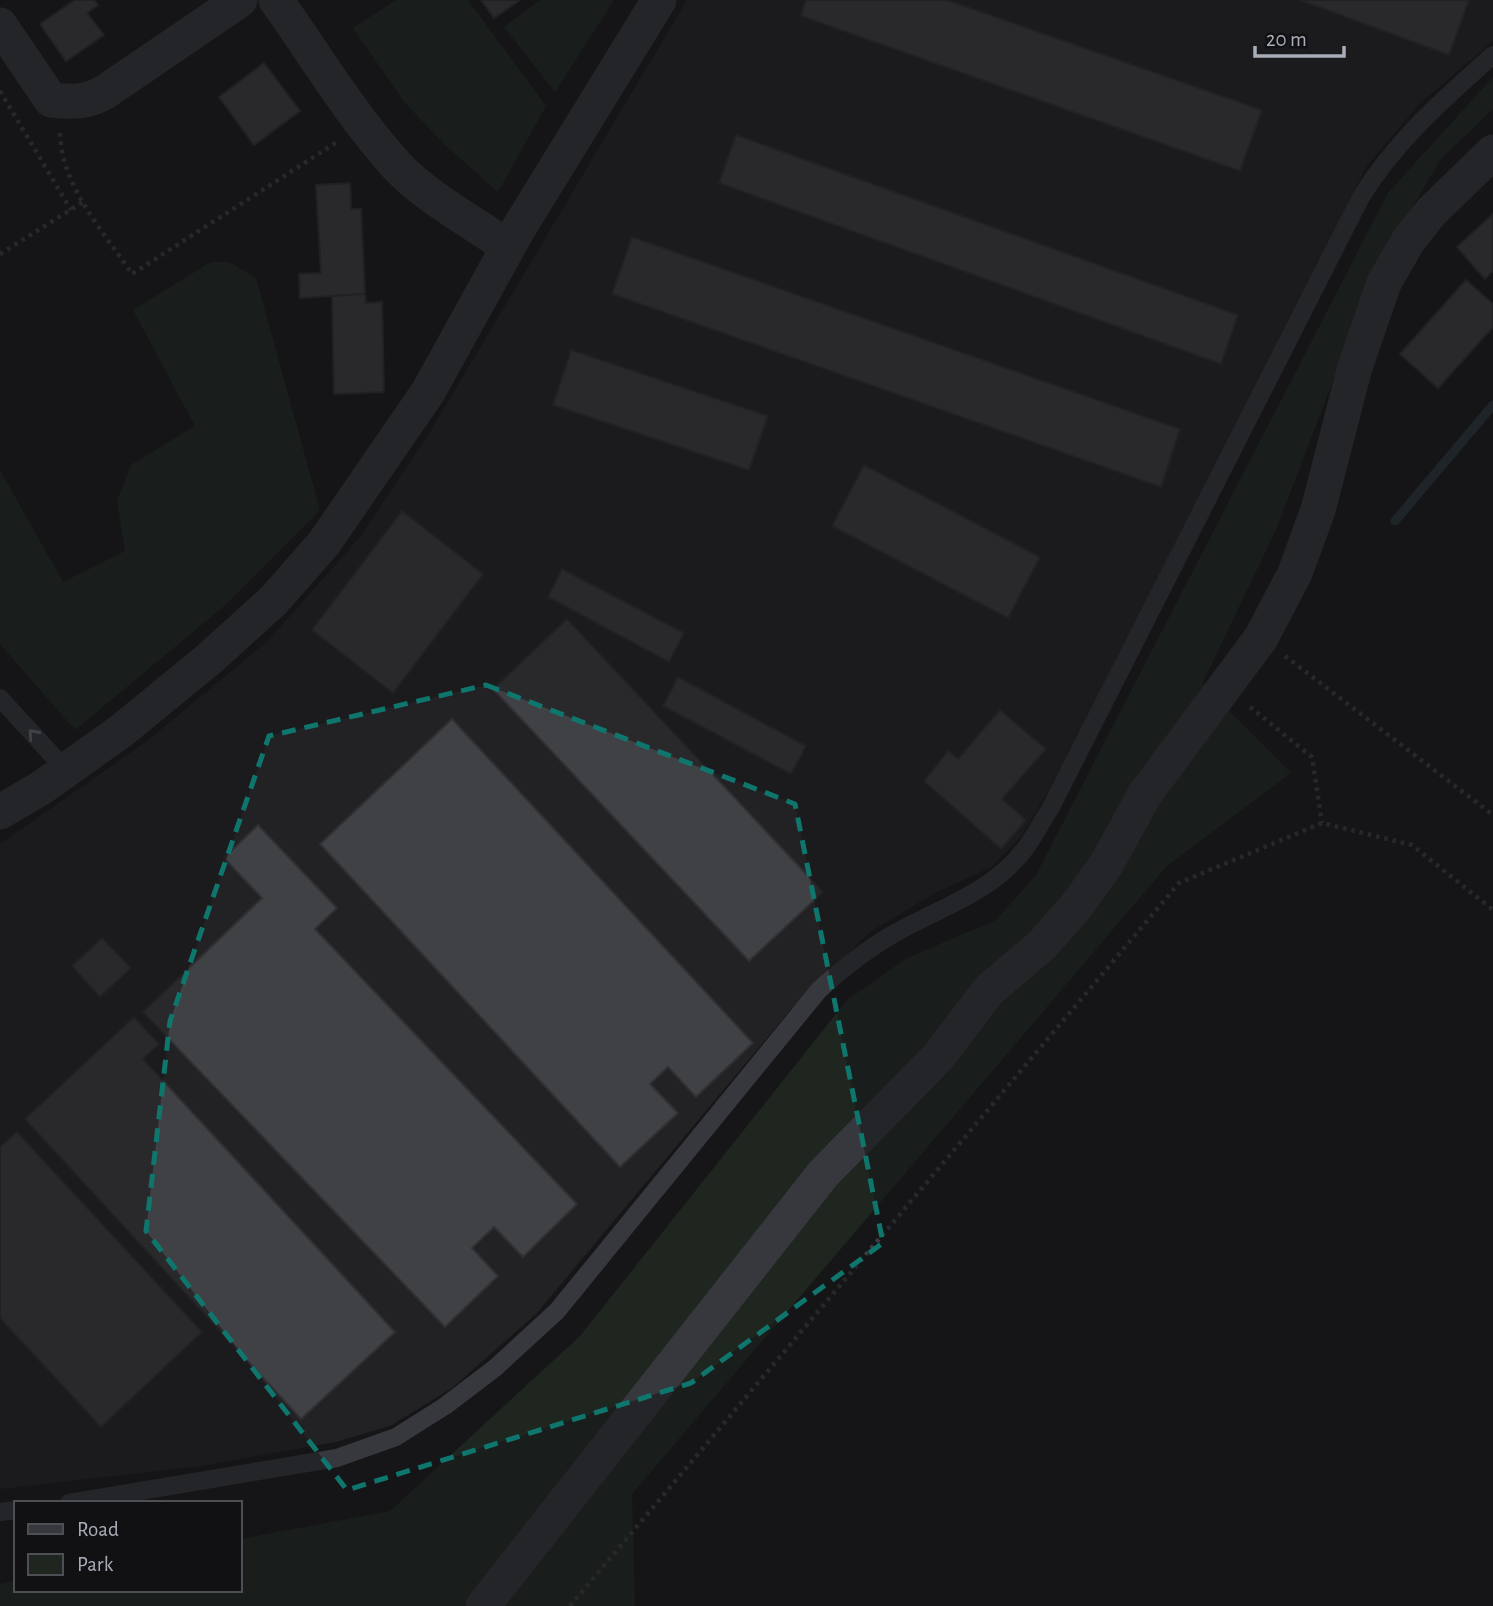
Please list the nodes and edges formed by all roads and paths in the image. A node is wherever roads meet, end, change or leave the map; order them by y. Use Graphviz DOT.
graph roads {
  1 [pos="240,0"];
  2 [pos="276,0"];
  3 [pos="659,0"];
  4 [pos="0,25"];
  5 [pos="1493,55"];
  6 [pos="0,91"];
  7 [pos="59,101"];
  8 [pos="364,125"];
  9 [pos="1493,152"];
  10 [pos="83,202"];
  11 [pos="71,210"];
  12 [pos="508,247"];
  13 [pos="0,254"];
  14 [pos="1261,638"];
  15 [pos="1225,687"];
  16 [pos="0,698"];
  17 [pos="66,770"];
  18 [pos="0,812"];
  19 [pos="1493,815"];
  20 [pos="1322,823"];
  21 [pos="1493,910"];
  22 [pos="81,1501"];
  23 [pos="483,1606"];
  24 [pos="570,1606"];
  1 -- 7 [label="street"];
  2 -- 8 [label="street"];
  3 -- 12 [label="street"];
  4 -- 7 [label="street"];
  5 -- 22 [label="lane"];
  6 -- 11 [label="path"];
  7 -- 10 [label="path"];
  8 -- 10 [label="path"];
  8 -- 12 [label="street"];
  9 -- 14 [label="street"];
  10 -- 11 [label="path"];
  11 -- 13 [label="path"];
  12 -- 17 [label="street"];
  14 -- 15 [label="street"];
  14 -- 19 [label="path"];
  15 -- 20 [label="path"];
  15 -- 23 [label="street"];
  17 -- 16 [label="lane, one-way"];
  17 -- 18 [label="street"];
  20 -- 21 [label="path"];
  20 -- 24 [label="path"];
}
